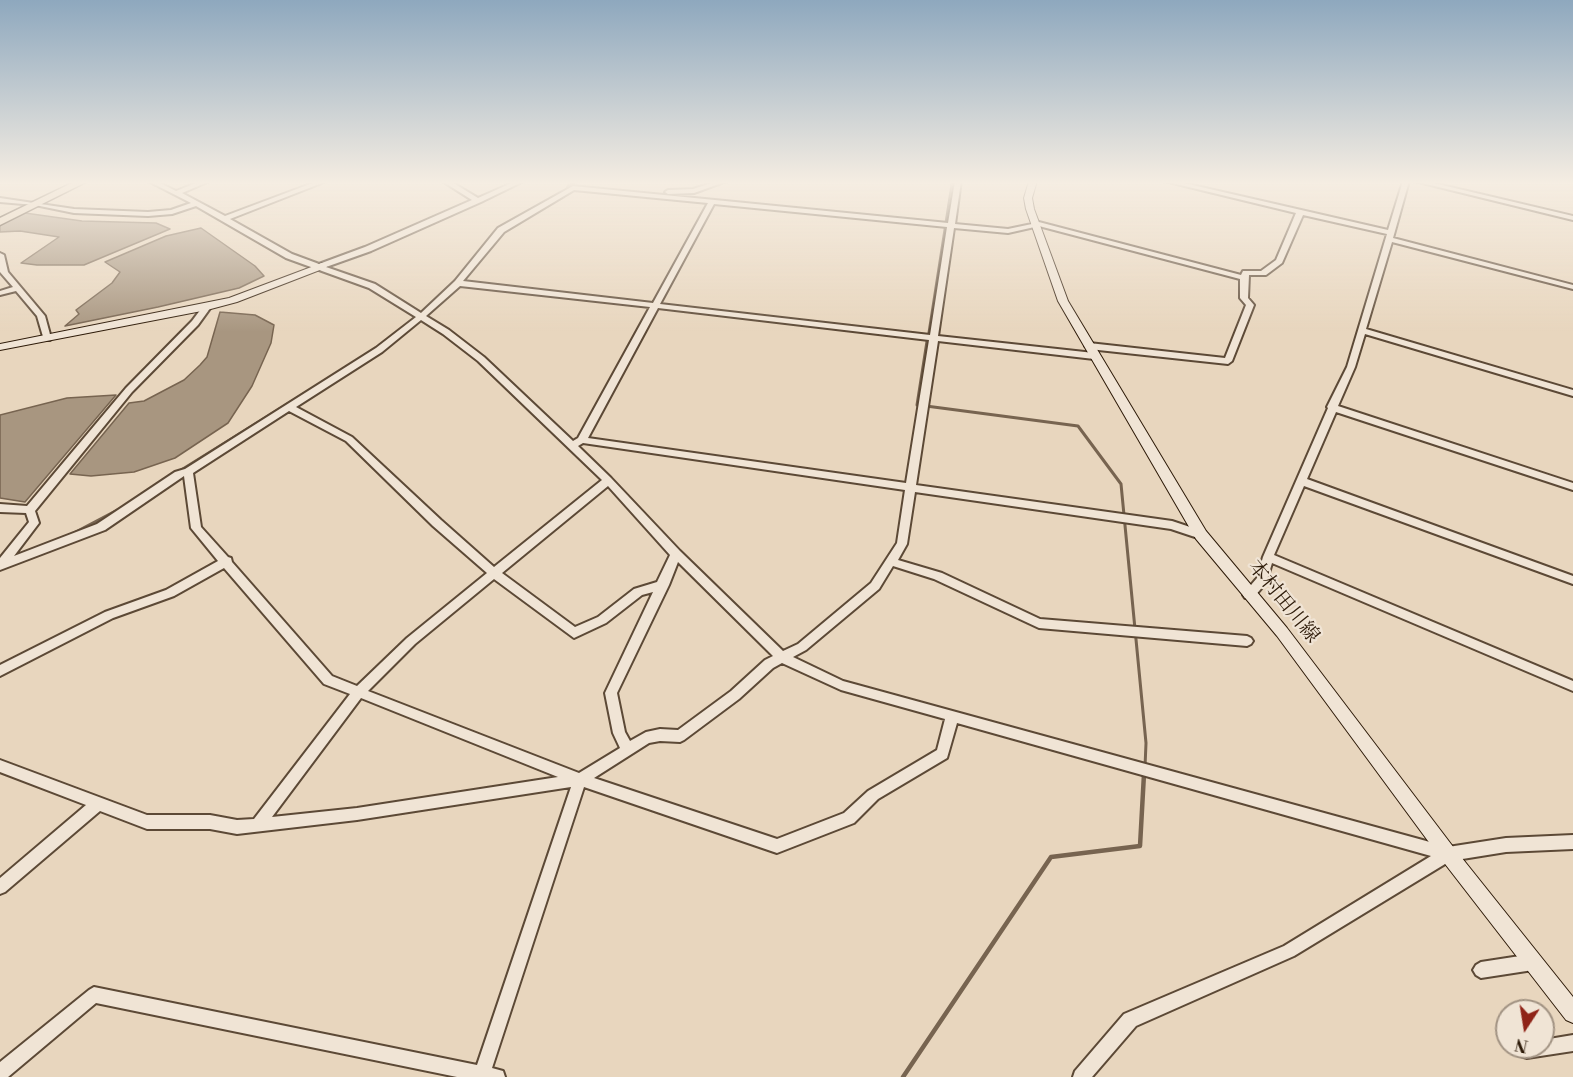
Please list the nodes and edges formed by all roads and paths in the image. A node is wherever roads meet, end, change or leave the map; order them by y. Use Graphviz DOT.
graph roads {
  1 [pos="246,231"];
  2 [pos="409,231"];
  3 [pos="500,231"];
  4 [pos="696,231"];
  5 [pos="950,231"];
  6 [pos="1038,231"];
  7 [pos="1063,231"];
  8 [pos="1292,231"];
  9 [pos="1371,231"];
  10 [pos="1391,231"];
  11 [pos="1390,236"];
  12 [pos="1,258"];
  13 [pos="322,266"];
  14 [pos="2,269"];
  15 [pos="1244,278"];
  16 [pos="459,283"];
  17 [pos="1573,287"];
  18 [pos="19,288"];
  19 [pos="0,293"];
  20 [pos="655,305"];
  21 [pos="207,307"];
  22 [pos="421,316"];
  23 [pos="1363,331"];
  24 [pos="47,338"];
  25 [pos="933,338"];
  26 [pos="0,347"];
  27 [pos="1092,351"];
  28 [pos="1573,393"];
  29 [pos="1332,406"];
  30 [pos="288,407"];
  31 [pos="577,443"];
  32 [pos="188,472"];
  33 [pos="608,480"];
  34 [pos="1302,481"];
  35 [pos="1573,487"];
  36 [pos="912,488"];
  37 [pos="0,508"];
  38 [pos="30,510"];
  39 [pos="1201,535"];
  40 [pos="676,554"];
  41 [pos="1268,557"];
  42 [pos="227,561"];
  43 [pos="892,562"];
  44 [pos="494,573"];
  45 [pos="1573,580"];
  46 [pos="663,585"];
  47 [pos="1249,595"];
  48 [pos="1247,641"];
  49 [pos="781,657"];
  50 [pos="0,671"];
  51 [pos="1573,686"];
  52 [pos="357,694"];
  53 [pos="952,717"];
  54 [pos="627,748"];
  55 [pos="0,766"];
  56 [pos="580,780"];
  57 [pos="99,802"];
  58 [pos="257,825"];
  59 [pos="1573,842"];
  60 [pos="1448,854"];
  61 [pos="0,887"];
  62 [pos="1533,962"];
  63 [pos="1481,970"];
  64 [pos="1573,1013"];
  65 [pos="1573,1043"];
  66 [pos="1555,1046"];
  67 [pos="0,1073"];
  68 [pos="487,1076"];
  69 [pos="1081,1077"];
  1 -- 13 [label="street"];
  2 -- 13 [label="street"];
  3 -- 16 [label="street"];
  4 -- 20 [label="street"];
  5 -- 25 [label="street"];
  6 -- 27 [label="main road, 本村田川線"];
  7 -- 15 [label="street"];
  8 -- 15 [label="street"];
  9 -- 11 [label="street"];
  10 -- 11 [label="street"];
  11 -- 17 [label="street"];
  11 -- 23 [label="street"];
  12 -- 14 [label="street"];
  13 -- 21 [label="main road"];
  13 -- 22 [label="street"];
  14 -- 18 [label="street"];
  15 -- 27 [label="street"];
  16 -- 20 [label="street"];
  16 -- 22 [label="street"];
  18 -- 19 [label="street"];
  18 -- 24 [label="street"];
  20 -- 25 [label="street"];
  20 -- 31 [label="street"];
  21 -- 24 [label="main road"];
  21 -- 38 [label="street"];
  22 -- 30 [label="street"];
  22 -- 31 [label="street"];
  23 -- 28 [label="street"];
  23 -- 29 [label="street"];
  24 -- 26 [label="main road"];
  25 -- 27 [label="street"];
  25 -- 36 [label="street"];
  27 -- 39 [label="main road, 本村田川線"];
  29 -- 34 [label="street"];
  29 -- 35 [label="street"];
  30 -- 32 [label="street"];
  30 -- 44 [label="street"];
  31 -- 33 [label="street"];
  31 -- 36 [label="street"];
  32 -- 38 [label="street"];
  32 -- 42 [label="street"];
  33 -- 40 [label="street"];
  33 -- 44 [label="street"];
  34 -- 41 [label="street"];
  34 -- 45 [label="street"];
  36 -- 39 [label="street"];
  36 -- 43 [label="street"];
  37 -- 38 [label="street"];
  39 -- 47 [label="main road, 本村田川線"];
  40 -- 46 [label="street"];
  40 -- 49 [label="street"];
  41 -- 47 [label="street"];
  41 -- 51 [label="street"];
  42 -- 50 [label="street"];
  42 -- 52 [label="street"];
  43 -- 48 [label="street"];
  43 -- 49 [label="street"];
  44 -- 46 [label="street"];
  44 -- 52 [label="street"];
  46 -- 54 [label="street"];
  47 -- 60 [label="main road, 本村田川線"];
  49 -- 53 [label="street"];
  49 -- 54 [label="street"];
  52 -- 56 [label="street"];
  52 -- 58 [label="street"];
  53 -- 56 [label="street"];
  53 -- 60 [label="street"];
  54 -- 56 [label="street"];
  55 -- 57 [label="street"];
  56 -- 58 [label="street"];
  56 -- 68 [label="street"];
  57 -- 58 [label="street"];
  57 -- 61 [label="street"];
  59 -- 60 [label="street"];
  60 -- 62 [label="main road, 本村田川線"];
  60 -- 69 [label="street"];
  62 -- 63 [label="street"];
  62 -- 64 [label="main road, 本村田川線"];
  65 -- 66 [label="street"];
  67 -- 68 [label="street"];
}
